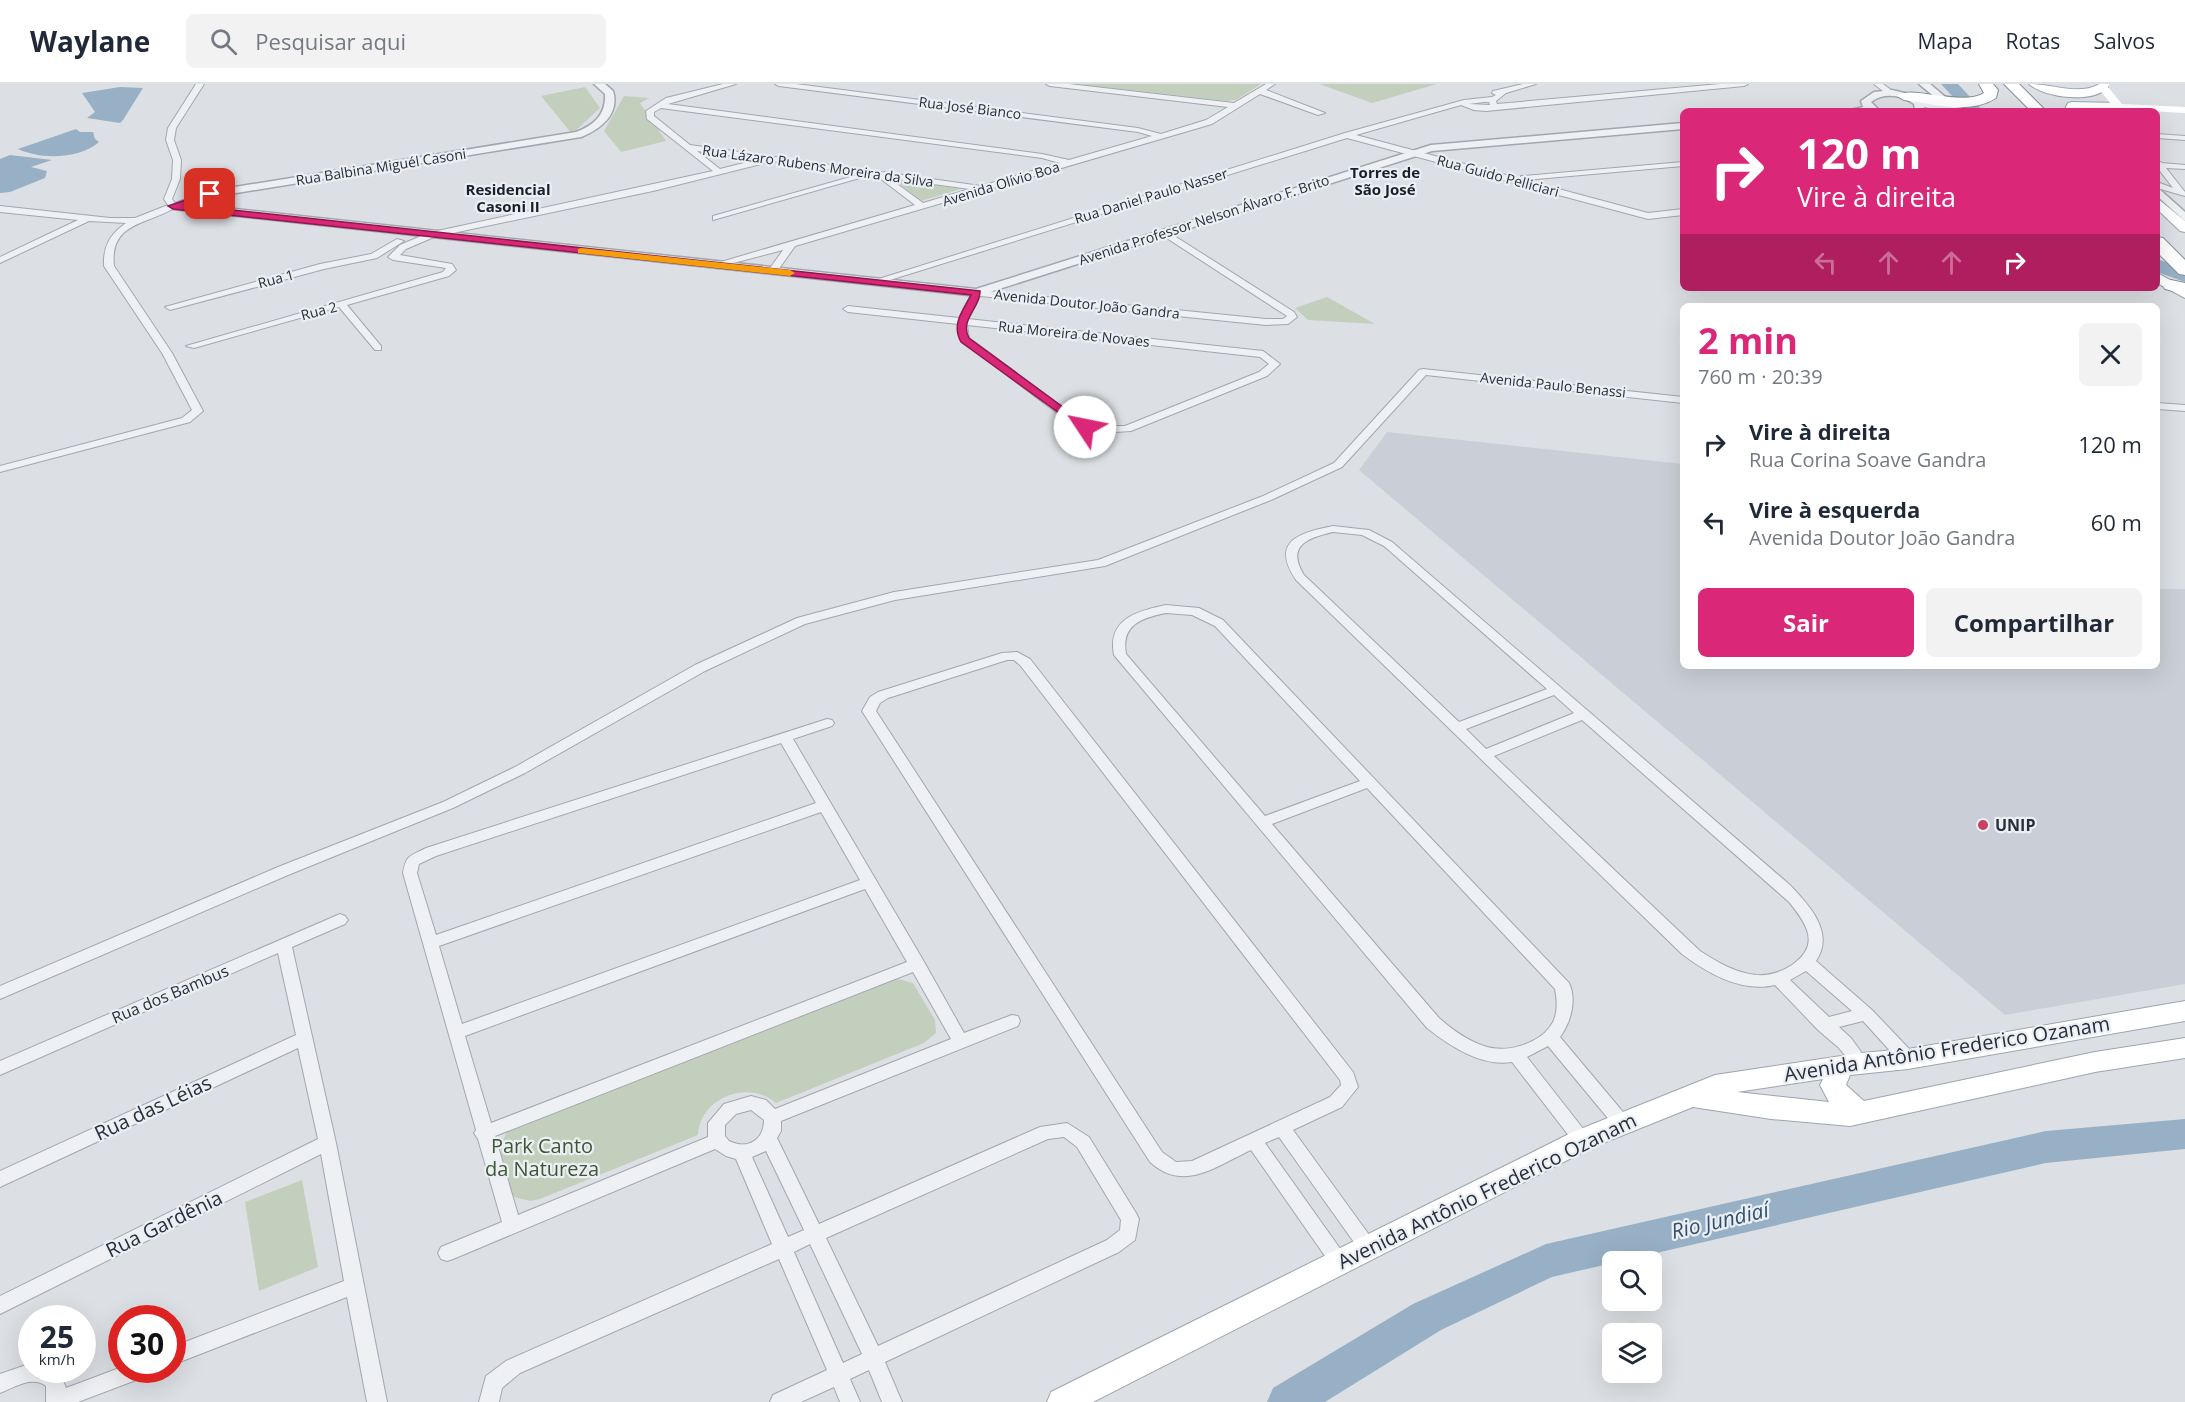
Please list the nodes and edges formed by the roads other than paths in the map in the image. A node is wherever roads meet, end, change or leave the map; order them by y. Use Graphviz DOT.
graph roads {
  1 [pos="200,84"];
  2 [pos="599,84"];
  3 [pos="732,84"];
  4 [pos="779,84"];
  5 [pos="1050,84"];
  6 [pos="1271,84"];
  7 [pos="1532,84"];
  8 [pos="1744,84"];
  9 [pos="1878,84"];
  10 [pos="1986,84"];
  11 [pos="1994,84"];
  12 [pos="2011,84"];
  13 [pos="2034,84"];
  14 [pos="1061,85"];
  15 [pos="1708,86"];
  16 [pos="2103,86"];
  17 [pos="1260,91"];
  18 [pos="1503,93"];
  19 [pos="1897,94"];
  20 [pos="1923,97"];
  21 [pos="1492,103"];
  22 [pos="1475,104"];
  23 [pos="659,105"];
  24 [pos="1237,106"];
  25 [pos="1977,106"];
  26 [pos="1952,107"];
  27 [pos="1871,108"];
  28 [pos="2019,108"];
  29 [pos="2036,108"];
  30 [pos="2065,108"];
  31 [pos="2071,108"];
  32 [pos="2110,108"];
  33 [pos="2119,108"];
  34 [pos="2160,110"];
  35 [pos="2185,111"];
  36 [pos="1321,113"];
  37 [pos="1428,114"];
  38 [pos="1680,126"];
  39 [pos="1348,135"];
  40 [pos="1160,136"];
  41 [pos="2160,136"];
  42 [pos="2185,138"];
  43 [pos="688,147"];
  44 [pos="1414,153"];
  45 [pos="772,159"];
  46 [pos="1070,163"];
  47 [pos="1680,164"];
  48 [pos="2160,164"];
  49 [pos="2160,166"];
  50 [pos="2185,167"];
  51 [pos="719,172"];
  52 [pos="875,174"];
  53 [pos="1513,179"];
  54 [pos="2160,186"];
  55 [pos="984,189"];
  56 [pos="2160,193"];
  57 [pos="2184,196"];
  58 [pos="2160,205"];
  59 [pos="173,206"];
  60 [pos="923,207"];
  61 [pos="0,209"];
  62 [pos="1680,212"];
  63 [pos="2181,214"];
  64 [pos="89,218"];
  65 [pos="716,218"];
  66 [pos="134,220"];
  67 [pos="2160,226"];
  68 [pos="2185,228"];
  69 [pos="415,233"];
  70 [pos="1164,233"];
  71 [pos="431,235"];
  72 [pos="2160,244"];
  73 [pos="792,245"];
  74 [pos="379,254"];
  75 [pos="393,255"];
  76 [pos="0,260"];
  77 [pos="2183,260"];
  78 [pos="717,266"];
  79 [pos="773,271"];
  80 [pos="874,282"];
  81 [pos="977,293"];
  82 [pos="342,305"];
  83 [pos="170,307"];
  84 [pos="849,309"];
  85 [pos="962,321"];
  86 [pos="191,346"];
  87 [pos="378,348"];
  88 [pos="1680,400"];
  89 [pos="2160,406"];
  90 [pos="2185,406"];
  91 [pos="0,469"];
  92 [pos="1556,690"];
  93 [pos="1584,714"];
  94 [pos="827,723"];
  95 [pos="1457,728"];
  96 [pos="785,737"];
  97 [pos="1484,754"];
  98 [pos="1370,782"];
  99 [pos="825,805"];
  100 [pos="1264,822"];
  101 [pos="870,882"];
  102 [pos="340,920"];
  103 [pos="432,942"];
  104 [pos="284,944"];
  105 [pos="1808,963"];
  106 [pos="918,964"];
  107 [pos="1780,980"];
  108 [pos="0,993"];
  109 [pos="2185,1011"];
  110 [pos="1866,1014"];
  111 [pos="1012,1021"];
  112 [pos="1824,1025"];
  113 [pos="457,1032"];
  114 [pos="305,1038"];
  115 [pos="1551,1038"];
  116 [pos="961,1042"];
  117 [pos="2185,1048"];
  118 [pos="1516,1055"];
  119 [pos="1908,1059"];
  120 [pos="1851,1065"];
  121 [pos="0,1068"];
  122 [pos="1689,1096"];
  123 [pos="1862,1113"];
  124 [pos="773,1117"];
  125 [pos="1622,1123"];
  126 [pos="1282,1128"];
  127 [pos="483,1133"];
  128 [pos="769,1139"];
  129 [pos="1582,1140"];
  130 [pos="716,1141"];
  131 [pos="1254,1141"];
  132 [pos="327,1143"];
  133 [pos="742,1153"];
  134 [pos="0,1179"];
  135 [pos="512,1225"];
  136 [pos="814,1233"];
  137 [pos="782,1248"];
  138 [pos="1369,1249"];
  139 [pos="447,1253"];
  140 [pos="1340,1263"];
  141 [pos="355,1285"];
  142 [pos="0,1305"];
  143 [pos="186,1351"];
  144 [pos="874,1358"];
  145 [pos="837,1374"];
  146 [pos="108,1381"];
  147 [pos="0,1384"];
  148 [pos="56,1401"];
  149 [pos="377,1402"];
  150 [pos="489,1402"];
  151 [pos="780,1402"];
  152 [pos="850,1402"];
  153 [pos="892,1402"];
  154 [pos="1062,1402"];
  1 -- 59 [label="street"];
  2 -- 59 [label="street, Rua Balbina Miguél Casoni"];
  3 -- 23 [label="street"];
  4 -- 40 [label="street, Rua José Bianco"];
  5 -- 14 [label="street"];
  6 -- 17 [label="street, Avenida Olívio Boa"];
  7 -- 18 [label="street, Rua Daniel Paulo Nasser"];
  8 -- 15 [label="street"];
  9 -- 19 [label="street"];
  10 -- 25 [label="highway"];
  11 -- 28 [label="highway"];
  12 -- 29 [label="highway"];
  13 -- 16 [label="main road"];
  13 -- 30 [label="main road"];
  14 -- 24 [label="street"];
  15 -- 21 [label="street"];
  16 -- 33 [label="main road"];
  17 -- 24 [label="street, Avenida Olívio Boa"];
  17 -- 36 [label="street"];
  18 -- 21 [label="street, Rua Daniel Paulo Nasser"];
  18 -- 22 [label="street, Rua Daniel Paulo Nasser"];
  19 -- 20 [label="highway"];
  19 -- 27 [label="street"];
  20 -- 26 [label="highway"];
  21 -- 22 [label="street"];
  22 -- 37 [label="street, Rua Daniel Paulo Nasser"];
  22 -- 37 [label="street, Rua Daniel Paulo Nasser"];
  23 -- 43 [label="street"];
  23 -- 46 [label="street"];
  24 -- 40 [label="street, Avenida Olívio Boa"];
  25 -- 26 [label="highway"];
  31 -- 32 [label="main road"];
  34 -- 35 [label="main road"];
  37 -- 39 [label="street, Rua Daniel Paulo Nasser"];
  38 -- 44 [label="street, Avenida Professor Nelson Álvaro F. Brito"];
  39 -- 44 [label="street, Rua Guido Pelliciari"];
  39 -- 80 [label="street, Rua Daniel Paulo Nasser"];
  40 -- 46 [label="street, Avenida Olívio Boa"];
  41 -- 42 [label="street"];
  43 -- 45 [label="street, Rua Lázaro Rubens Moreira da Silva"];
  43 -- 51 [label="street"];
  44 -- 53 [label="street, Rua Guido Pelliciari"];
  44 -- 70 [label="street, Avenida Professor Nelson Álvaro F. Brito"];
  45 -- 51 [label="street"];
  45 -- 52 [label="street, Rua Lázaro Rubens Moreira da Silva"];
  46 -- 55 [label="street, Avenida Olívio Boa"];
  47 -- 53 [label="street"];
  48 -- 50 [label="street"];
  49 -- 57 [label="street"];
  51 -- 71 [label="street"];
  52 -- 55 [label="street, Rua Lázaro Rubens Moreira da Silva"];
  52 -- 60 [label="street"];
  52 -- 65 [label="street"];
  53 -- 62 [label="street, Rua Guido Pelliciari"];
  54 -- 57 [label="street"];
  55 -- 60 [label="street, Avenida Olívio Boa"];
  56 -- 63 [label="street"];
  57 -- 63 [label="street"];
  58 -- 68 [label="main road"];
  59 -- 66 [label="street"];
  59 -- 69 [label="street, Avenida Doutor João Gandra"];
  60 -- 73 [label="street, Avenida Olívio Boa"];
  61 -- 64 [label="street"];
  64 -- 66 [label="street"];
  64 -- 76 [label="street"];
  66 -- 91 [label="street"];
  67 -- 77 [label="highway"];
  69 -- 71 [label="street, Avenida Doutor João Gandra"];
  69 -- 74 [label="street"];
  70 -- 81 [label="street, Avenida Professor Nelson Álvaro F. Brito"];
  70 -- 81 [label="street, Avenida Doutor João Gandra"];
  71 -- 75 [label="street"];
  71 -- 78 [label="street, Avenida Doutor João Gandra"];
  72 -- 77 [label="highway"];
  73 -- 78 [label="street, Avenida Olívio Boa"];
  73 -- 79 [label="street"];
  74 -- 75 [label="street"];
  74 -- 83 [label="street, Rua 1"];
  75 -- 82 [label="street, Rua 2"];
  78 -- 79 [label="street, Avenida Doutor João Gandra"];
  79 -- 80 [label="street, Avenida Doutor João Gandra"];
  80 -- 81 [label="street, Avenida Doutor João Gandra"];
  81 -- 85 [label="street"];
  82 -- 86 [label="street, Rua 2"];
  82 -- 87 [label="street"];
  84 -- 85 [label="street, Rua Moreira de Novaes"];
  85 -- 85 [label="street, Rua Moreira de Novaes"];
  88 -- 108 [label="street, Avenida Paulo Benassi"];
  89 -- 90 [label="street"];
  92 -- 93 [label="street"];
  92 -- 95 [label="street"];
  92 -- 95 [label="street"];
  93 -- 97 [label="street"];
  93 -- 105 [label="street"];
  94 -- 96 [label="street"];
  95 -- 97 [label="street"];
  96 -- 99 [label="street"];
  96 -- 103 [label="street"];
  97 -- 107 [label="street"];
  98 -- 100 [label="street"];
  98 -- 100 [label="street"];
  98 -- 115 [label="street"];
  99 -- 101 [label="street"];
  99 -- 103 [label="street"];
  100 -- 118 [label="street"];
  101 -- 106 [label="street"];
  101 -- 113 [label="street"];
  102 -- 104 [label="street, Rua dos Bambus"];
  103 -- 113 [label="street"];
  104 -- 114 [label="street"];
  104 -- 121 [label="street, Rua dos Bambus"];
  105 -- 107 [label="street"];
  105 -- 110 [label="street"];
  106 -- 116 [label="street"];
  106 -- 127 [label="street"];
  107 -- 112 [label="street"];
  109 -- 119 [label="main road, Avenida Antônio Frederico Ozanam"];
  110 -- 112 [label="street"];
  110 -- 119 [label="street"];
  111 -- 116 [label="street"];
  112 -- 120 [label="street"];
  113 -- 127 [label="street"];
  114 -- 132 [label="street"];
  114 -- 134 [label="street, Rua das Léias"];
  115 -- 118 [label="street"];
  115 -- 125 [label="street"];
  116 -- 124 [label="street"];
  117 -- 123 [label="main road"];
  118 -- 129 [label="street"];
  119 -- 120 [label="main road, Avenida Antônio Frederico Ozanam"];
  120 -- 122 [label="main road, Avenida Antônio Frederico Ozanam"];
  120 -- 123 [label="main road"];
  122 -- 123 [label="main road"];
  122 -- 125 [label="main road, Avenida Antônio Frederico Ozanam"];
  124 -- 128 [label="street"];
  124 -- 130 [label="street"];
  125 -- 129 [label="main road, Avenida Antônio Frederico Ozanam"];
  126 -- 131 [label="street"];
  126 -- 131 [label="street"];
  126 -- 138 [label="street"];
  127 -- 135 [label="street"];
  128 -- 133 [label="street"];
  128 -- 136 [label="street"];
  129 -- 138 [label="main road, Avenida Antônio Frederico Ozanam"];
  130 -- 133 [label="street"];
  130 -- 135 [label="street"];
  131 -- 140 [label="street"];
  132 -- 141 [label="street"];
  132 -- 142 [label="street, Rua Gardênia"];
  133 -- 137 [label="street"];
  135 -- 139 [label="street"];
  136 -- 137 [label="street"];
  136 -- 144 [label="street"];
  136 -- 144 [label="street"];
  137 -- 145 [label="street"];
  137 -- 150 [label="street"];
  138 -- 140 [label="main road, Avenida Antônio Frederico Ozanam"];
  140 -- 154 [label="main road, Avenida Antônio Frederico Ozanam"];
  141 -- 143 [label="street"];
  141 -- 149 [label="street"];
  144 -- 145 [label="street"];
  144 -- 153 [label="street"];
  145 -- 151 [label="street"];
  145 -- 152 [label="street"];
  146 -- 148 [label="street"];
  147 -- 148 [label="street"];
}
